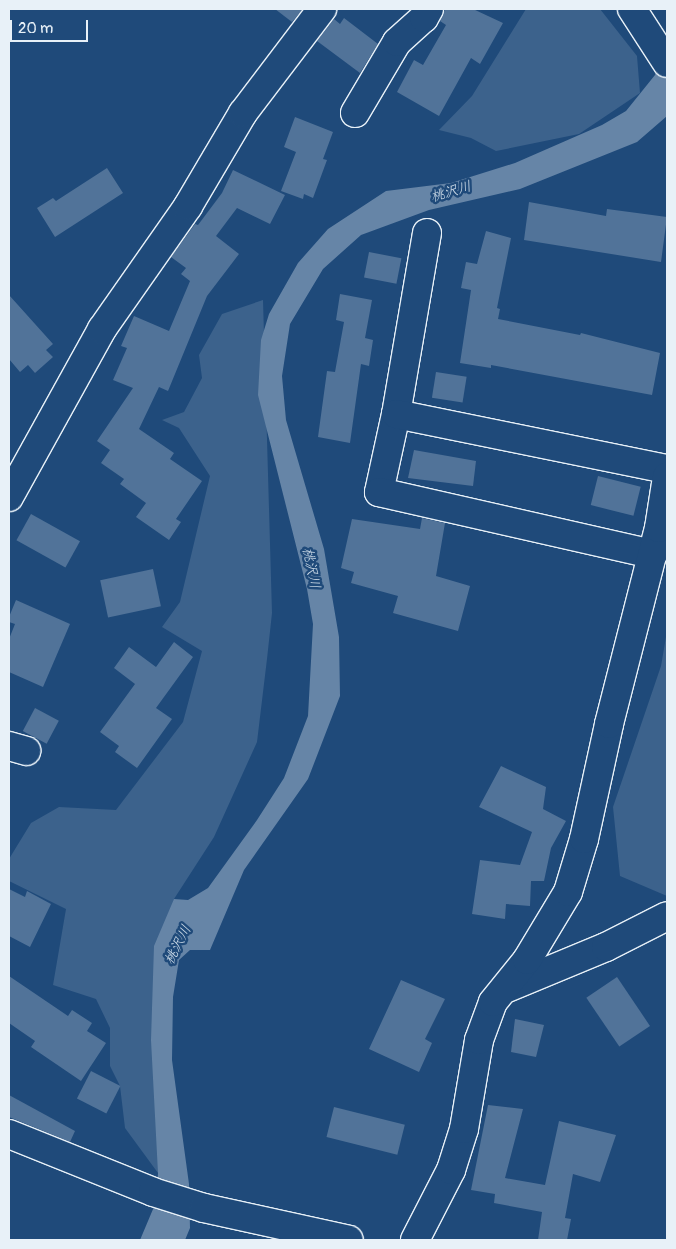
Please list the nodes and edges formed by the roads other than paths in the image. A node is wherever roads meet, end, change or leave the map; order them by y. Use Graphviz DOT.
graph roads {
  1 [pos="322,9"];
  2 [pos="429,9"];
  3 [pos="632,9"];
  4 [pos="662,55"];
  5 [pos="355,112"];
  6 [pos="426,233"];
  7 [pos="396,414"];
  8 [pos="667,469"];
  9 [pos="667,477"];
  10 [pos="9,497"];
  11 [pos="652,554"];
  12 [pos="667,916"];
  13 [pos="506,988"];
  14 [pos="9,1134"];
  15 [pos="349,1240"];
  16 [pos="415,1240"];
  1 -- 10 [label="street"];
  2 -- 5 [label="street"];
  3 -- 4 [label="street"];
  6 -- 7 [label="street"];
  7 -- 8 [label="street"];
  7 -- 11 [label="street"];
  9 -- 11 [label="street"];
  11 -- 13 [label="street"];
  12 -- 13 [label="street"];
  13 -- 16 [label="street"];
  14 -- 15 [label="street"];
}
